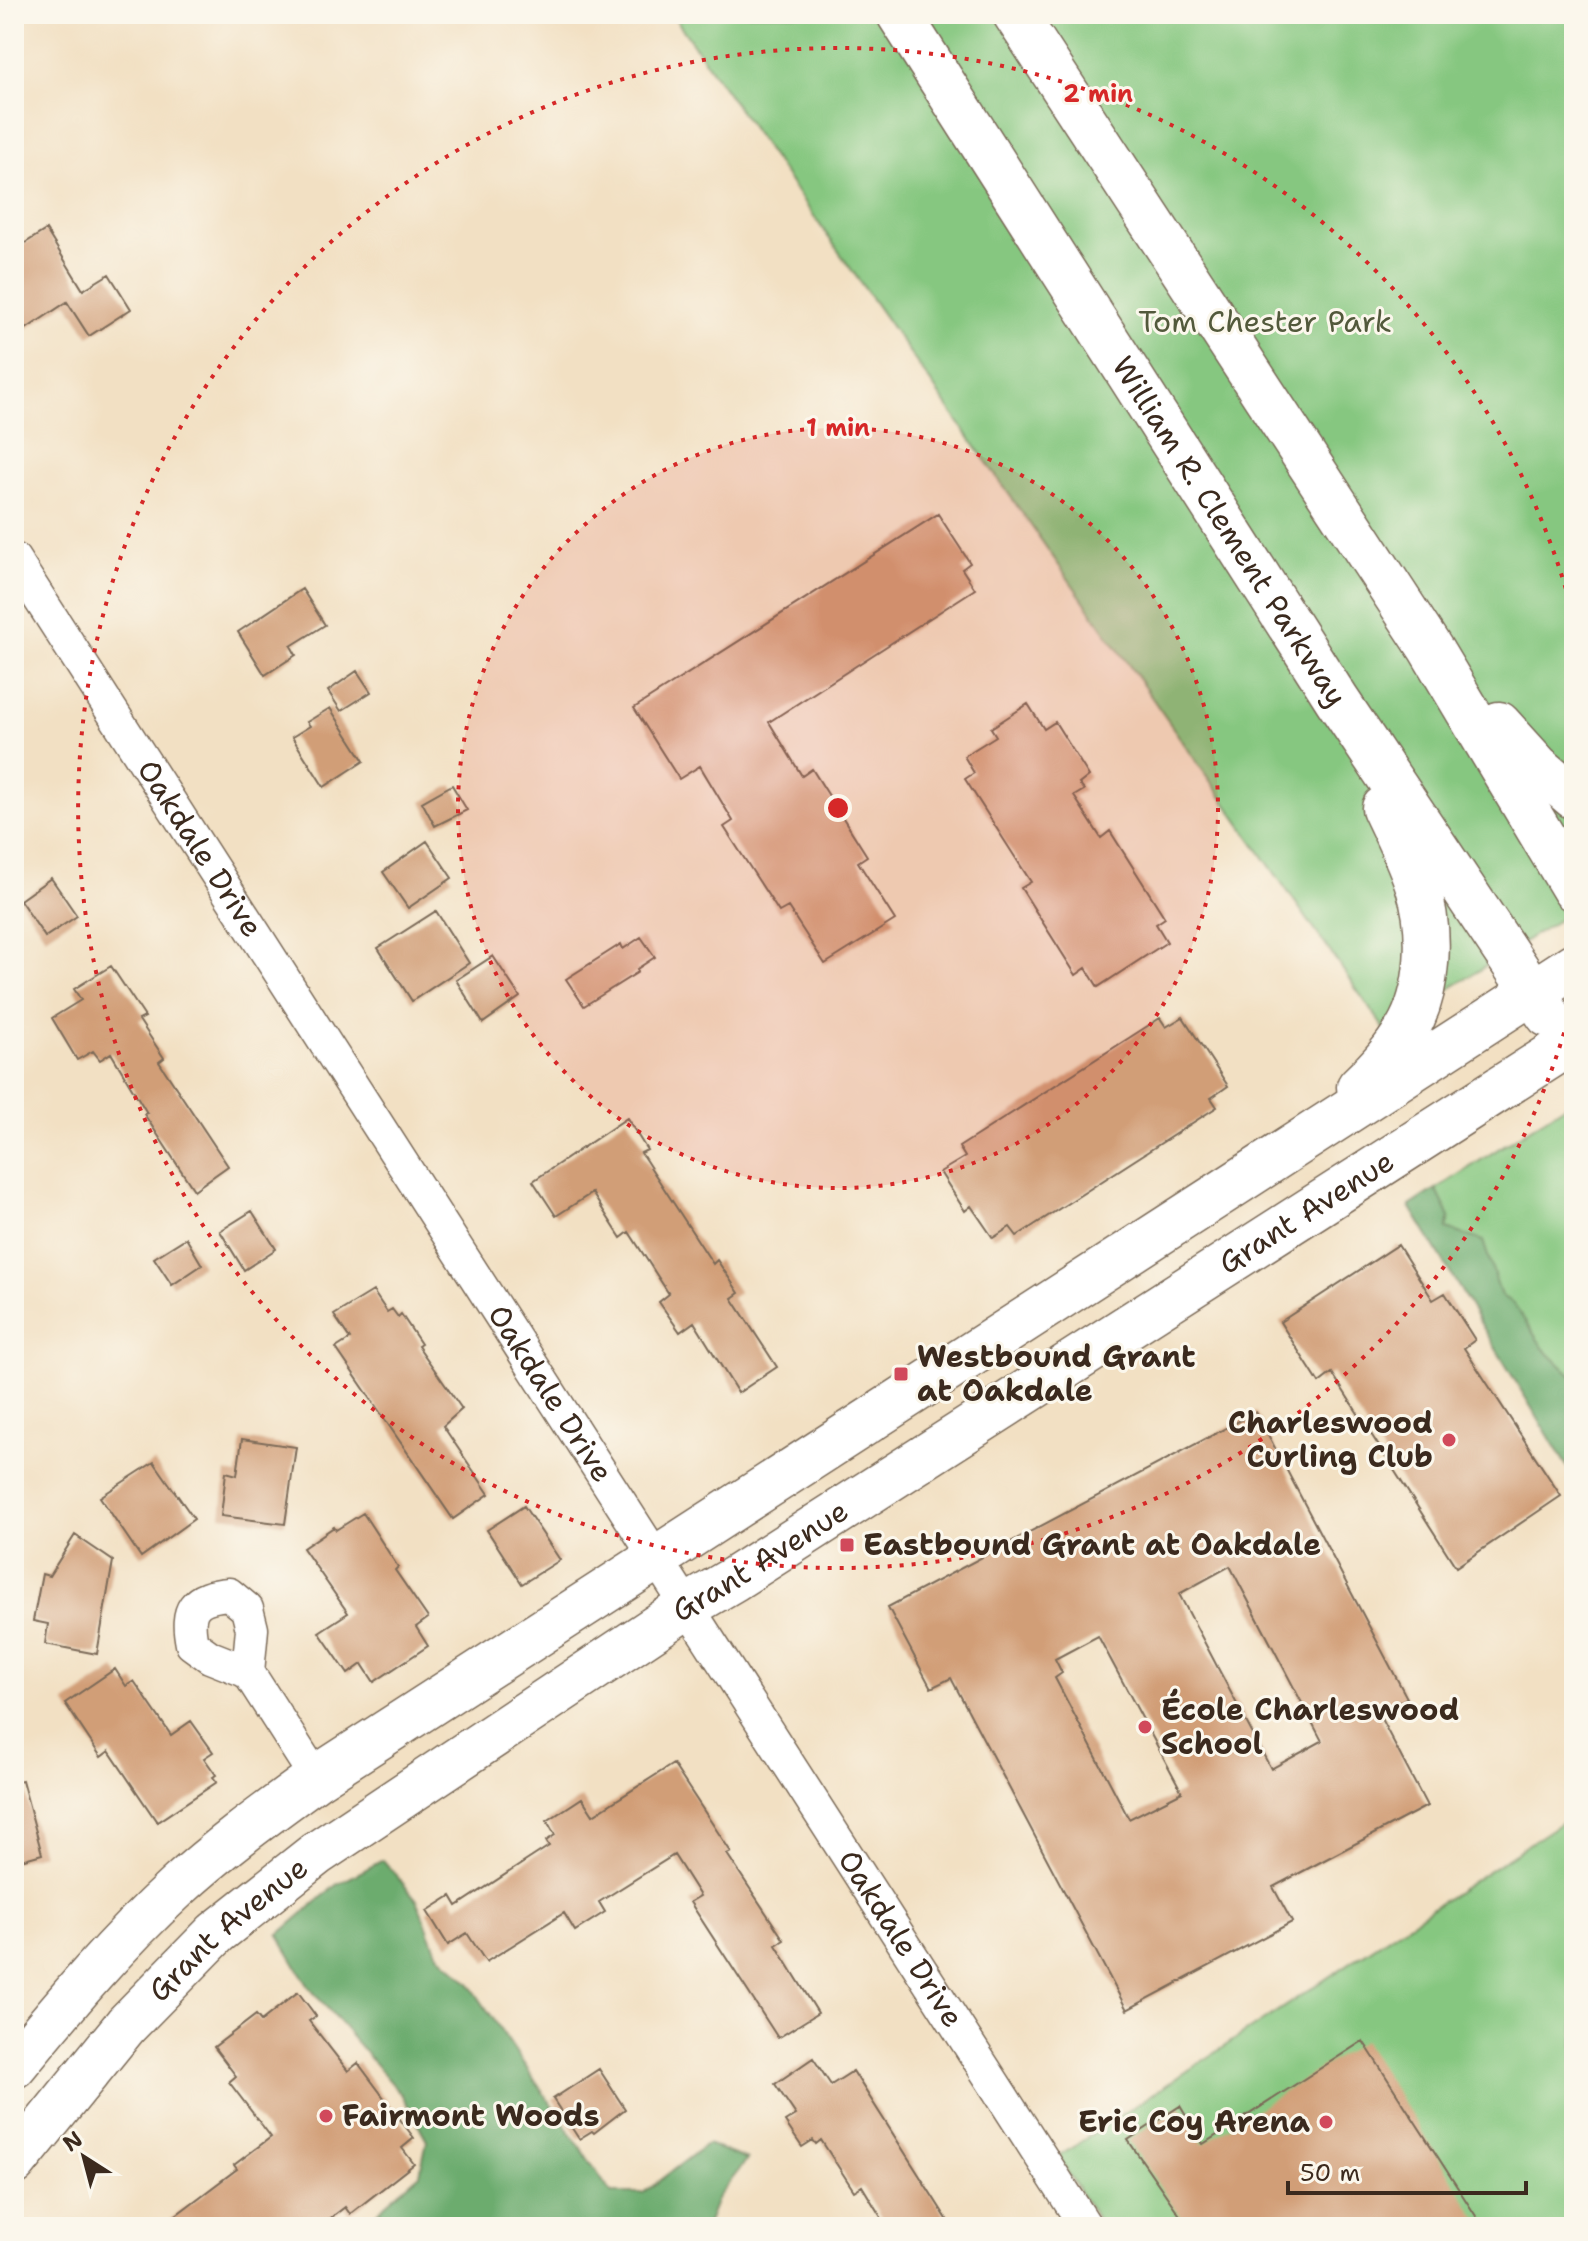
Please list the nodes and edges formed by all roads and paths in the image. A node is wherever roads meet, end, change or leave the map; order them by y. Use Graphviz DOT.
graph roads {
  1 [pos="899,14"];
  2 [pos="1015,14"];
  3 [pos="14,559"];
  4 [pos="1430,648"];
  5 [pos="1337,700"];
  6 [pos="1574,797"];
  7 [pos="1574,889"];
  8 [pos="1574,965"];
  9 [pos="1533,992"];
  10 [pos="1571,1043"];
  11 [pos="1315,1132"];
  12 [pos="655,1557"];
  13 [pos="688,1606"];
  14 [pos="248,1672"];
  15 [pos="316,1778"];
  16 [pos="14,2066"];
  17 [pos="14,2163"];
  18 [pos="1086,2227"];
  1 -- 5 [label="main road, William R. Clement Parkway"];
  2 -- 4 [label="main road"];
  3 -- 12 [label="street, Oakdale Drive"];
  4 -- 6 [label="main road"];
  4 -- 7 [label="main road"];
  5 -- 9 [label="main road, William R. Clement Parkway"];
  5 -- 11 [label="main road"];
  8 -- 9 [label="main road, Grant Avenue"];
  9 -- 10 [label="main road, William R. Clement Parkway"];
  9 -- 11 [label="main road, Grant Avenue"];
  10 -- 13 [label="main road, Grant Avenue"];
  11 -- 12 [label="main road, Grant Avenue"];
  12 -- 13 [label="street, Oakdale Drive"];
  12 -- 15 [label="main road, Grant Avenue"];
  13 -- 17 [label="main road, Grant Avenue"];
  13 -- 18 [label="street, Oakdale Drive"];
  14 -- 15 [label="street"];
  15 -- 16 [label="main road, Grant Avenue"];
}
